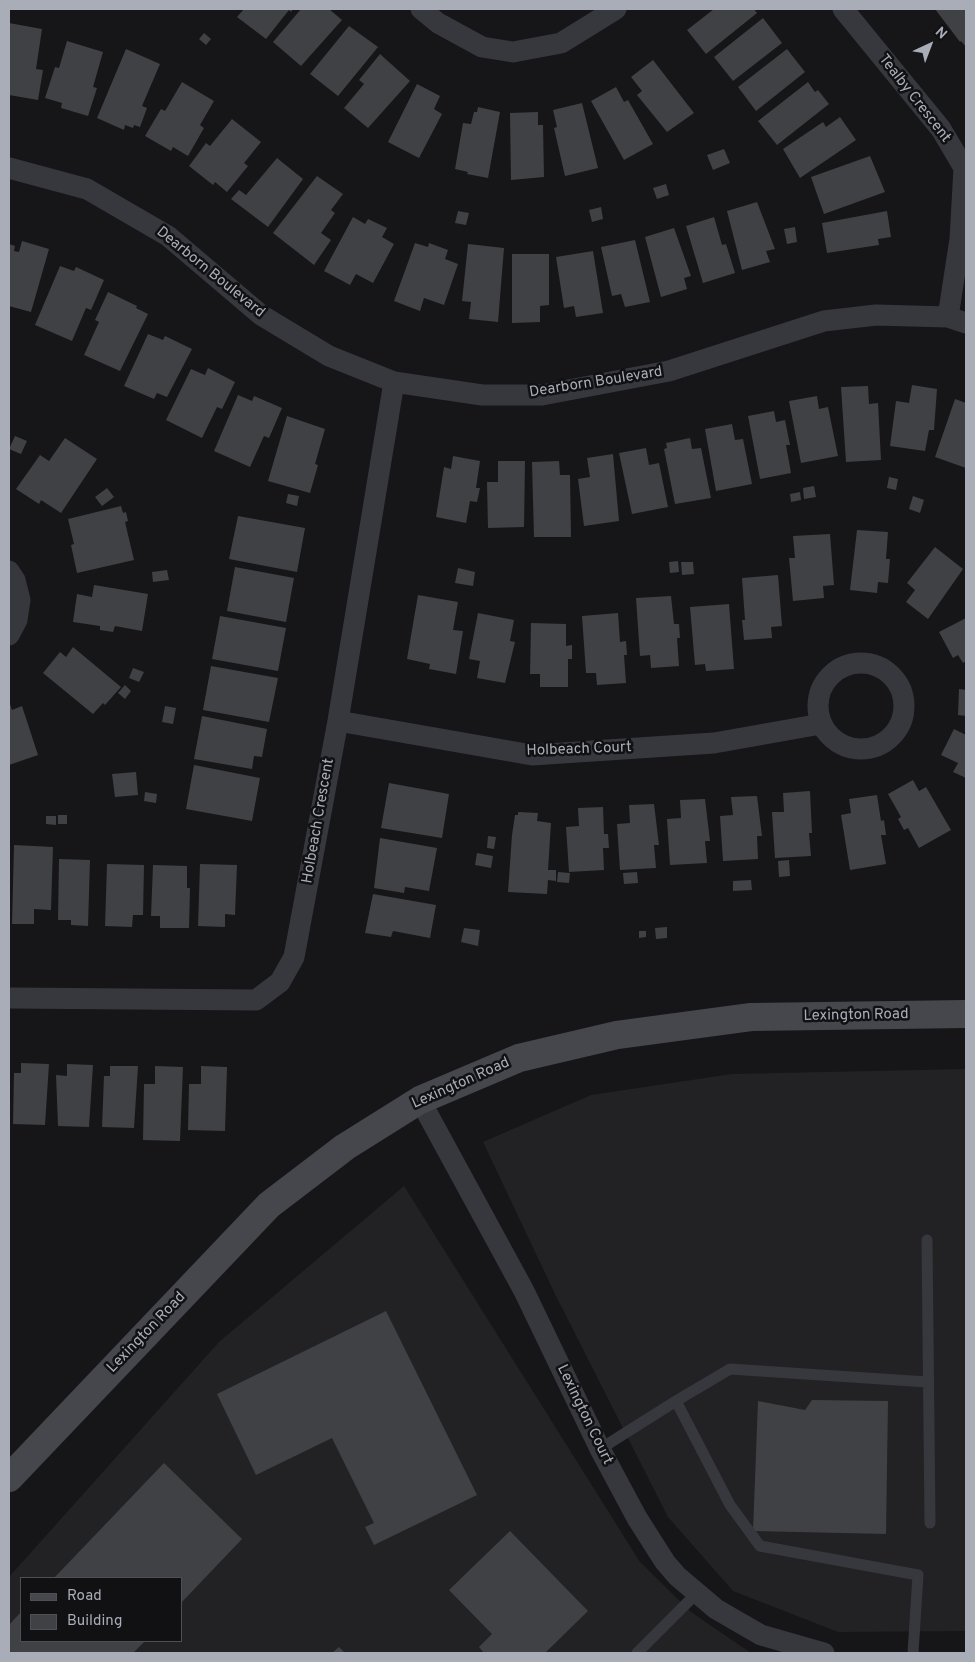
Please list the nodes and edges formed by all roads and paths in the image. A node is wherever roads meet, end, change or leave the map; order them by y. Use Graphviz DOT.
graph roads {
  1 [pos="421,9"];
  2 [pos="616,9"];
  3 [pos="843,9"];
  4 [pos="9,168"];
  5 [pos="957,320"];
  6 [pos="394,382"];
  7 [pos="9,571"];
  8 [pos="9,635"];
  9 [pos="338,721"];
  10 [pos="821,724"];
  11 [pos="9,998"];
  12 [pos="966,1014"];
  13 [pos="420,1100"];
  14 [pos="927,1240"];
  15 [pos="927,1382"];
  16 [pos="676,1401"];
  17 [pos="600,1449"];
  18 [pos="9,1478"];
  19 [pos="930,1523"];
  20 [pos="697,1593"];
  21 [pos="780,1648"];
  22 [pos="637,1653"];
  23 [pos="824,1653"];
  24 [pos="913,1653"];
  1 -- 2 [label="street"];
  3 -- 5 [label="street, Tealby Crescent"];
  4 -- 6 [label="street, Dearborn Boulevard"];
  5 -- 6 [label="street, Dearborn Boulevard"];
  6 -- 9 [label="street, Holbeach Crescent"];
  7 -- 8 [label="street"];
  9 -- 10 [label="street, Holbeach Court"];
  9 -- 11 [label="street, Holbeach Crescent"];
  10 -- 10 [label="street"];
  12 -- 13 [label="main road, Lexington Road"];
  13 -- 17 [label="street, Lexington Court"];
  13 -- 18 [label="main road, Lexington Road"];
  14 -- 15 [label="lane"];
  15 -- 16 [label="lane"];
  15 -- 19 [label="lane"];
  16 -- 17 [label="lane"];
  16 -- 24 [label="lane"];
  17 -- 20 [label="street, Lexington Court"];
  20 -- 21 [label="street, Lexington Court"];
  20 -- 22 [label="lane"];
  21 -- 23 [label="street, Lexington Court"];
}
